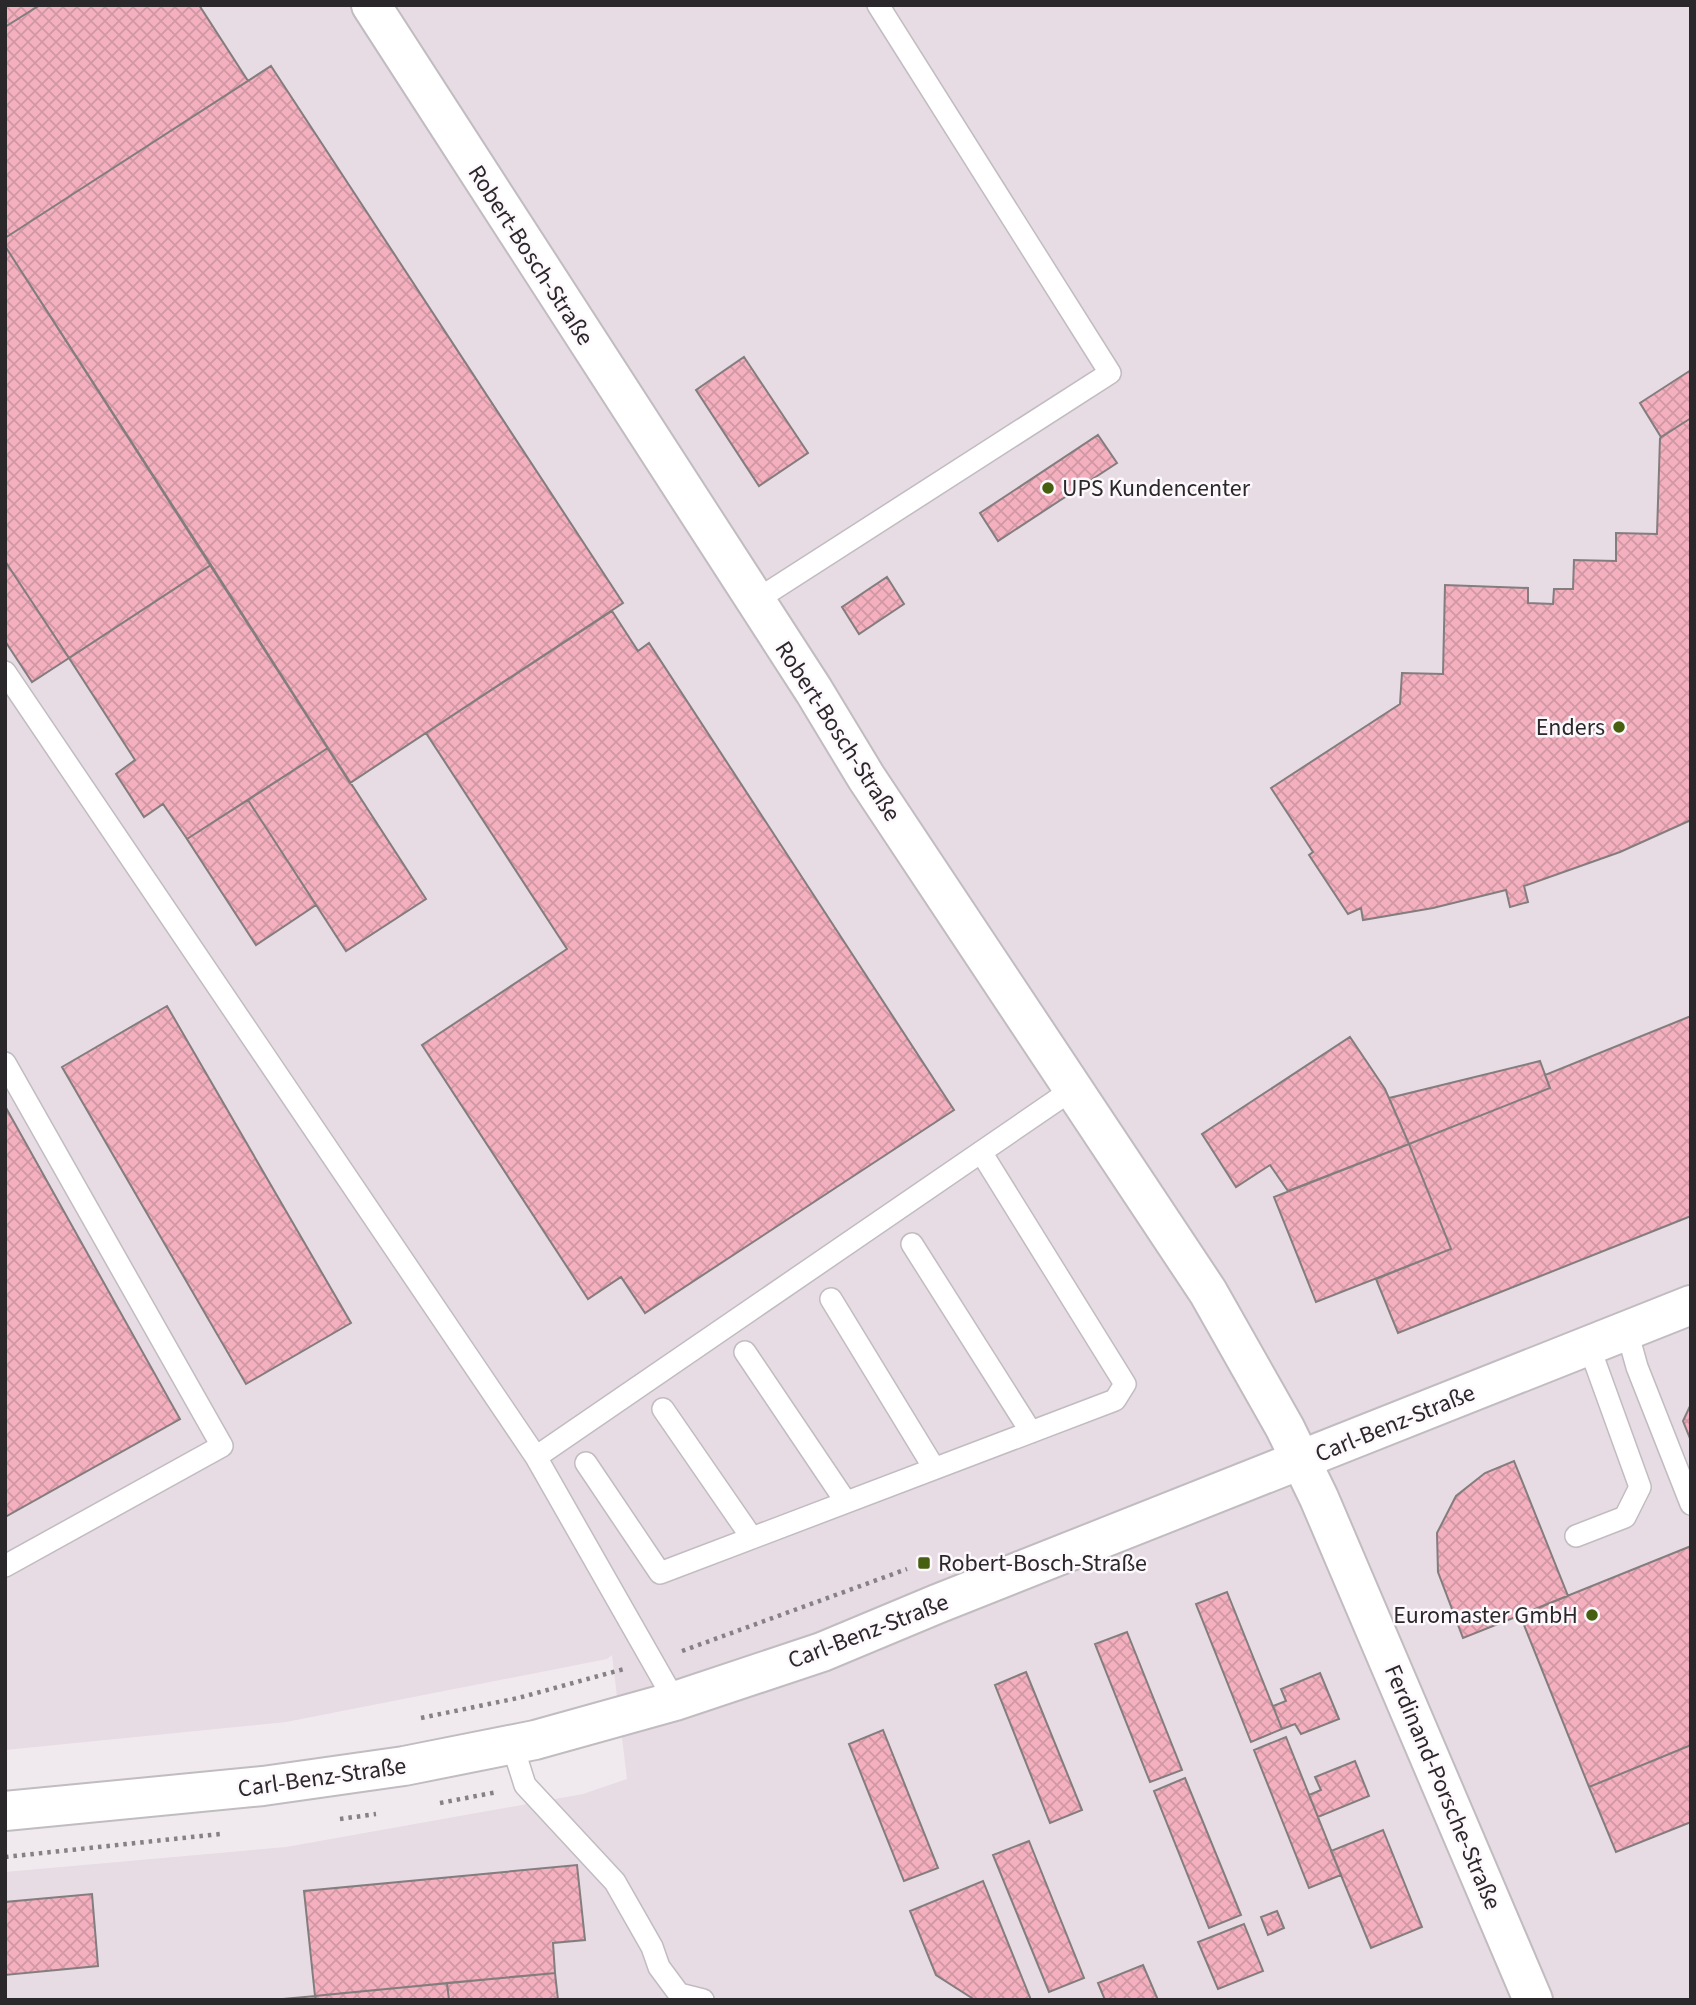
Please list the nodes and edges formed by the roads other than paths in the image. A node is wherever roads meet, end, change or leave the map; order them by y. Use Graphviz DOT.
graph roads {
  1 [pos="371,5"];
  2 [pos="878,5"];
  3 [pos="755,601"];
  4 [pos="5,672"];
  5 [pos="5,1063"];
  6 [pos="1073,1089"];
  7 [pos="981,1152"];
  8 [pos="912,1244"];
  9 [pos="831,1299"];
  10 [pos="1691,1305"];
  11 [pos="1627,1331"];
  12 [pos="1590,1346"];
  13 [pos="746,1352"];
  14 [pos="663,1409"];
  15 [pos="1031,1432"];
  16 [pos="536,1457"];
  17 [pos="1301,1460"];
  18 [pos="586,1463"];
  19 [pos="934,1468"];
  20 [pos="846,1502"];
  21 [pos="1691,1504"];
  22 [pos="1576,1536"];
  23 [pos="752,1538"];
  24 [pos="5,1566"];
  25 [pos="675,1701"];
  26 [pos="512,1744"];
  27 [pos="5,1811"];
  28 [pos="703,2000"];
  29 [pos="1533,2000"];
  1 -- 3 [label="street, Robert-Bosch-Straße"];
  2 -- 3 [label="lane"];
  3 -- 6 [label="street, Robert-Bosch-Straße"];
  4 -- 16 [label="lane"];
  5 -- 24 [label="lane"];
  6 -- 7 [label="lane"];
  6 -- 17 [label="street, Robert-Bosch-Straße"];
  7 -- 15 [label="lane"];
  7 -- 16 [label="lane"];
  8 -- 15 [label="lane"];
  9 -- 19 [label="lane"];
  10 -- 11 [label="street, Carl-Benz-Straße"];
  11 -- 12 [label="street, Carl-Benz-Straße"];
  11 -- 21 [label="lane"];
  12 -- 17 [label="street, Carl-Benz-Straße"];
  12 -- 22 [label="lane"];
  13 -- 20 [label="lane"];
  14 -- 23 [label="lane"];
  15 -- 19 [label="lane"];
  16 -- 25 [label="lane"];
  17 -- 25 [label="street, Carl-Benz-Straße"];
  17 -- 29 [label="street, Ferdinand-Porsche-Straße"];
  18 -- 23 [label="lane"];
  19 -- 20 [label="lane"];
  20 -- 23 [label="lane"];
  25 -- 26 [label="street, Carl-Benz-Straße"];
  26 -- 27 [label="street, Carl-Benz-Straße"];
  26 -- 28 [label="lane"];
}
